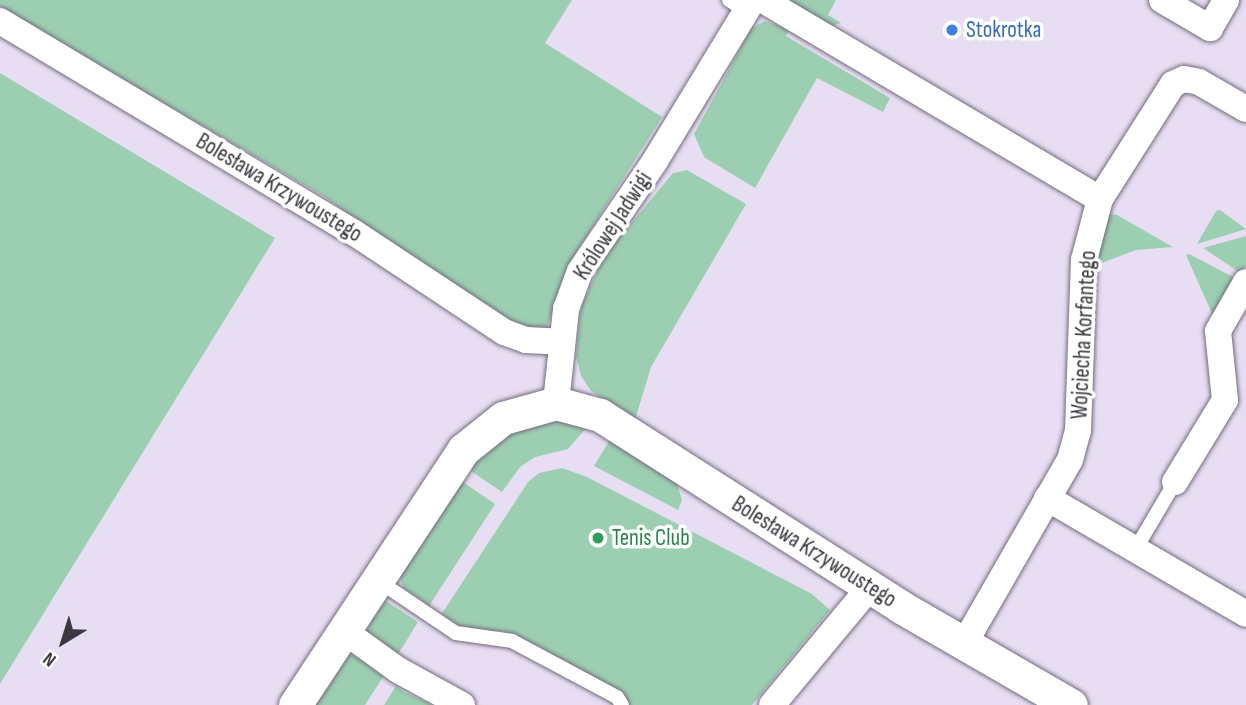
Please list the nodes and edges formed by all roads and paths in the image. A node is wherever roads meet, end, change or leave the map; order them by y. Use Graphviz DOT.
graph roads {
  1 [pos="1162,0"];
  2 [pos="1226,0"];
  3 [pos="748,3"];
  4 [pos="0,20"];
  5 [pos="1246,109"];
  6 [pos="1100,199"];
  7 [pos="1246,282"];
  8 [pos="561,342"];
  9 [pos="556,403"];
  10 [pos="1175,482"];
  11 [pos="1047,498"];
  12 [pos="1135,550"];
  13 [pos="377,580"];
  14 [pos="870,587"];
  15 [pos="1246,614"];
  16 [pos="344,631"];
  17 [pos="964,644"];
  18 [pos="295,705"];
  19 [pos="461,705"];
  20 [pos="622,705"];
  21 [pos="772,705"];
  22 [pos="1071,705"];
  1 -- 2 [label="street"];
  3 -- 6 [label="street, Królowej Jadwigi"];
  3 -- 8 [label="street, Królowej Jadwigi"];
  4 -- 8 [label="street, Bolesława Krzywoustego"];
  5 -- 6 [label="street, Wojciecha Korfantego"];
  6 -- 11 [label="street, Wojciecha Korfantego"];
  7 -- 10 [label="street"];
  8 -- 9 [label="street, Królowej Jadwigi"];
  9 -- 13 [label="street"];
  9 -- 14 [label="street, Bolesława Krzywoustego"];
  10 -- 12 [label="lane"];
  11 -- 12 [label="street"];
  11 -- 17 [label="street, Wojciecha Korfantego"];
  12 -- 15 [label="street"];
  13 -- 16 [label="street"];
  13 -- 20 [label="lane"];
  14 -- 17 [label="street, Bolesława Krzywoustego"];
  14 -- 21 [label="street"];
  16 -- 18 [label="street"];
  16 -- 19 [label="street"];
  17 -- 22 [label="street, Bolesława Krzywoustego"];
}
